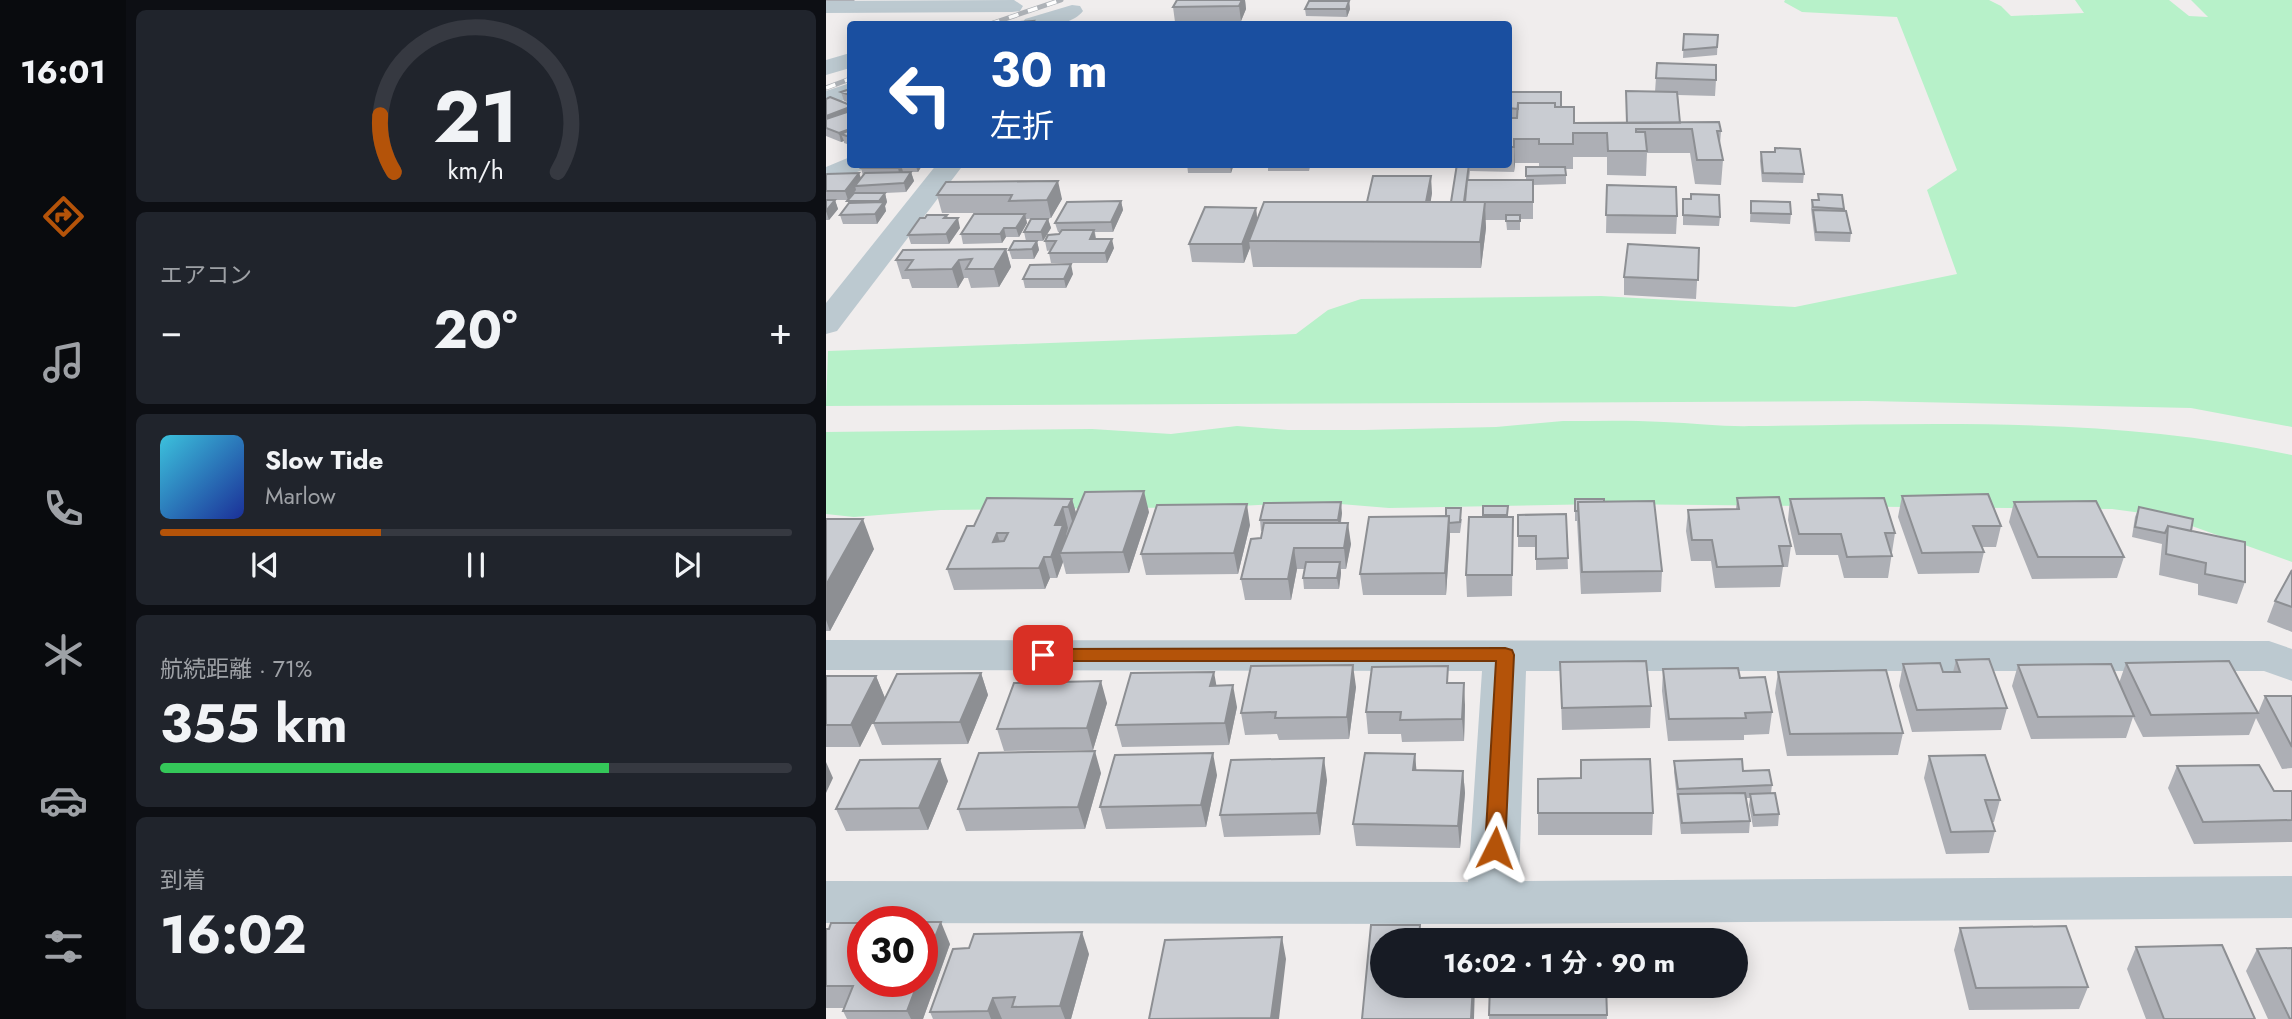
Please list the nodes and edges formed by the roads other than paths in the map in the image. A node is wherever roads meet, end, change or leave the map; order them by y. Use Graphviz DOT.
graph roads {
  1 [pos="1021,3"];
  2 [pos="826,7"];
  3 [pos="1071,12"];
  4 [pos="966,21"];
  5 [pos="1042,21"];
  6 [pos="847,61"];
  7 [pos="826,68"];
  8 [pos="847,91"];
  9 [pos="826,99"];
  10 [pos="847,167"];
  11 [pos="948,168"];
  12 [pos="826,177"];
  13 [pos="836,300"];
  14 [pos="826,324"];
  15 [pos="826,655"];
  16 [pos="1505,655"];
  17 [pos="2292,666"];
  18 [pos="2292,897"];
  19 [pos="826,902"];
  20 [pos="1492,903"];
  1 -- 2 [label="street"];
  1 -- 4 [label="street"];
  3 -- 5 [label="street"];
  6 -- 7 [label="street"];
  8 -- 9 [label="street"];
  10 -- 12 [label="street"];
  11 -- 13 [label="street"];
  13 -- 14 [label="street"];
  15 -- 16 [label="street"];
  16 -- 17 [label="street"];
  16 -- 20 [label="street"];
  18 -- 20 [label="street"];
  19 -- 20 [label="street"];
}
